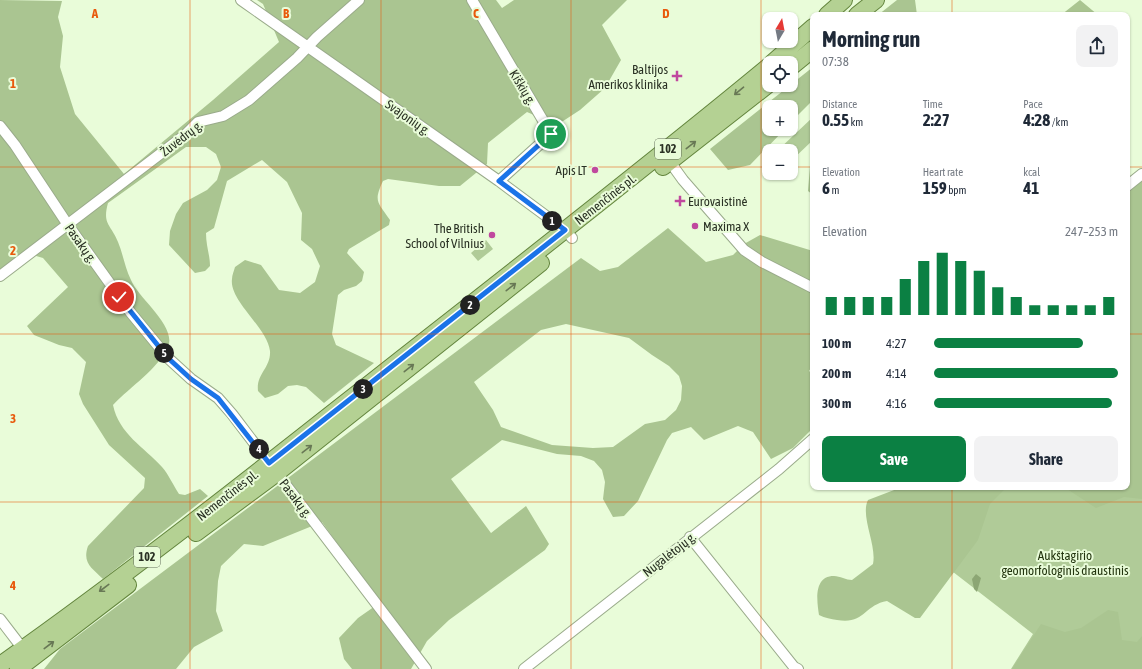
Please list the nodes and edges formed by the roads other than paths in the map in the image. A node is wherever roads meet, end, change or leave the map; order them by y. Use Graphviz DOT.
graph roads {
  1 [pos="241,0"];
  2 [pos="359,0"];
  3 [pos="472,0"];
  4 [pos="844,0"];
  5 [pos="876,0"];
  6 [pos="830,12"];
  7 [pos="861,12"];
  8 [pos="810,30"];
  9 [pos="309,47"];
  10 [pos="810,51"];
  11 [pos="780,56"];
  12 [pos="798,61"];
  13 [pos="762,72"];
  14 [pos="762,90"];
  15 [pos="0,126"];
  16 [pos="670,162"];
  17 [pos="1142,174"];
  18 [pos="499,181"];
  19 [pos="1130,184"];
  20 [pos="68,226"];
  21 [pos="569,234"];
  22 [pos="0,276"];
  23 [pos="810,286"];
  24 [pos="810,442"];
  25 [pos="273,468"];
  26 [pos="690,537"];
  27 [pos="0,619"];
  28 [pos="23,649"];
  29 [pos="0,666"];
  30 [pos="18,669"];
  31 [pos="426,669"];
  32 [pos="524,669"];
  33 [pos="798,669"];
  1 -- 9 [label="street, Svajonių g."];
  2 -- 9 [label="street, Žuvėdrų g."];
  3 -- 18 [label="street, Kiškių g."];
  4 -- 6 [label="main road"];
  5 -- 7 [label="main road"];
  8 -- 11 [label="main road"];
  9 -- 18 [label="street, Svajonių g."];
  9 -- 20 [label="street, Žuvėdrų g."];
  10 -- 12 [label="main road"];
  13 -- 21 [label="main road, Nemenčinės pl. / 102, one-way"];
  16 -- 14 [label="main road, Nemenčinės pl. / 102, one-way"];
  15 -- 20 [label="street, Pasakų g."];
  16 -- 21 [label="main road, Nemenčinės pl. / 102"];
  16 -- 23 [label="street"];
  17 -- 19 [label="street"];
  18 -- 21 [label="street, Svajonių g."];
  20 -- 22 [label="street, Žuvėdrų g."];
  20 -- 25 [label="street, Pasakų g."];
  21 -- 25 [label="main road, Nemenčinės pl. / 102"];
  24 -- 26 [label="street, Nugalėtojų g."];
  25 -- 28 [label="main road, Nemenčinės pl. / 102, one-way"];
  30 -- 25 [label="main road, Nemenčinės pl. / 102, one-way"];
  25 -- 31 [label="street, Pasakų g."];
  26 -- 32 [label="street, Nugalėtojų g."];
  26 -- 33 [label="street"];
  27 -- 28 [label="street"];
  28 -- 29 [label="main road, Nemenčinės pl. / 102"];
}
